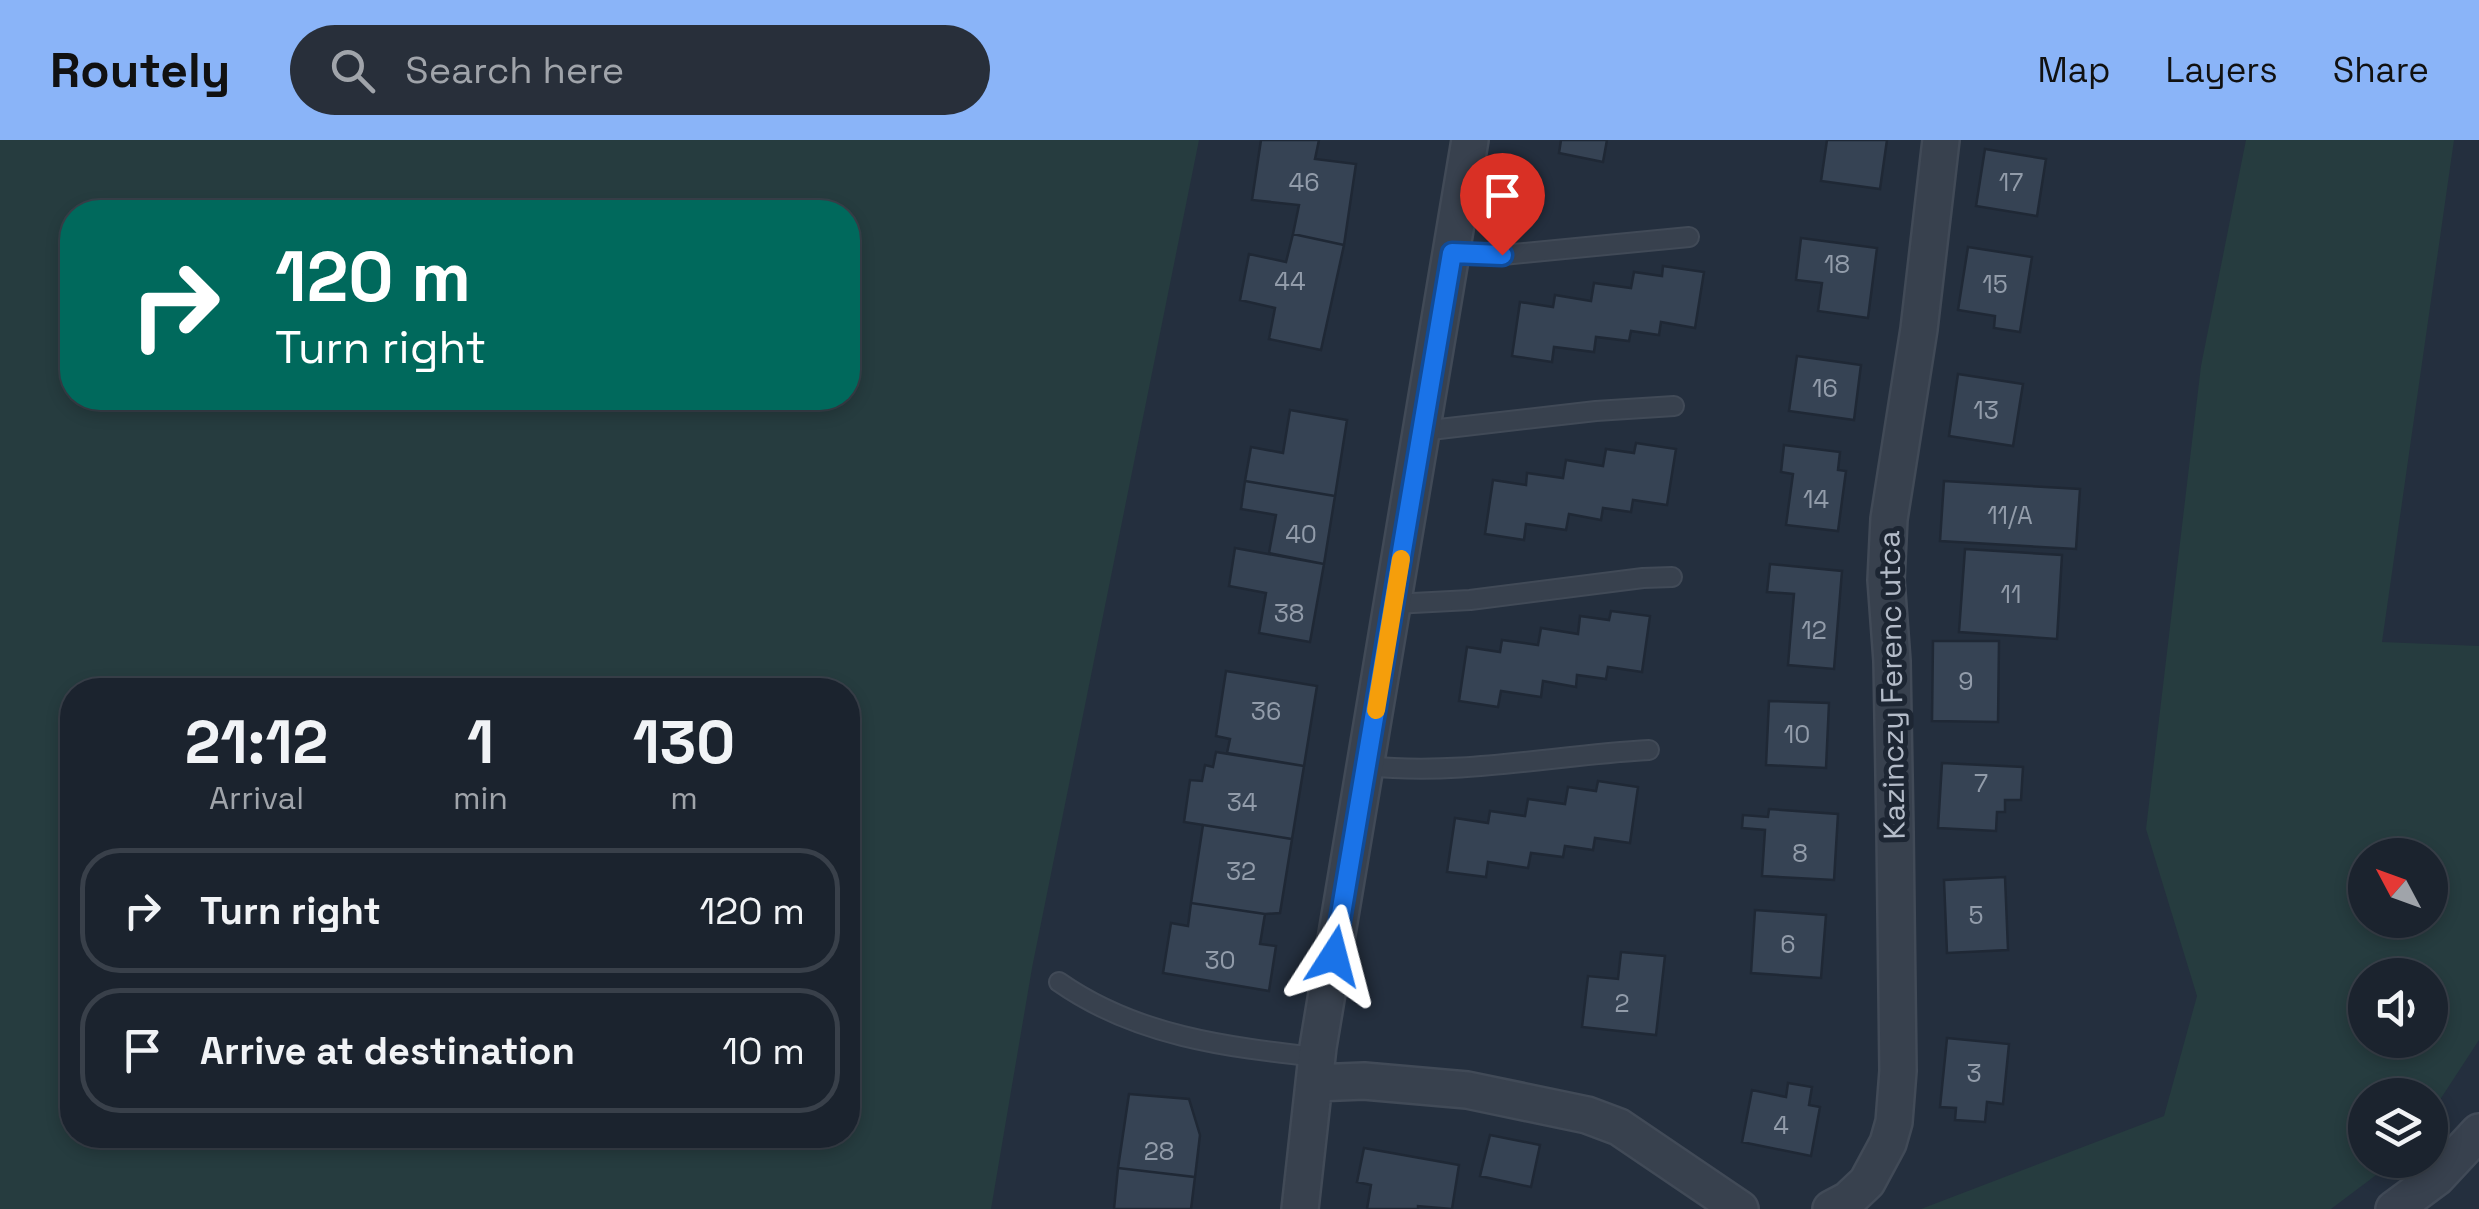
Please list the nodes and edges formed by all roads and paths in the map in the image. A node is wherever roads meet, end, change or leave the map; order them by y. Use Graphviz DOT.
graph roads {
  1 [pos="1470,140"];
  2 [pos="1941,140"];
  3 [pos="1689,237"];
  4 [pos="1452,253"];
  5 [pos="1674,406"];
  6 [pos="1422,431"];
  7 [pos="1672,577"];
  8 [pos="1394,604"];
  9 [pos="1649,750"];
  10 [pos="1368,766"];
  11 [pos="1059,982"];
  12 [pos="1315,1070"];
  13 [pos="2479,1132"];
  14 [pos="1300,1209"];
  15 [pos="1740,1209"];
  16 [pos="1831,1209"];
  17 [pos="2394,1209"];
  1 -- 4 [label="street"];
  2 -- 16 [label="street, Kazinczy Ferenc utca"];
  3 -- 4 [label="lane"];
  4 -- 6 [label="street"];
  5 -- 6 [label="lane"];
  6 -- 8 [label="street"];
  7 -- 8 [label="lane"];
  8 -- 10 [label="street"];
  9 -- 10 [label="lane"];
  10 -- 12 [label="street"];
  11 -- 12 [label="lane"];
  12 -- 14 [label="street"];
  12 -- 15 [label="street"];
  13 -- 17 [label="street"];
}
